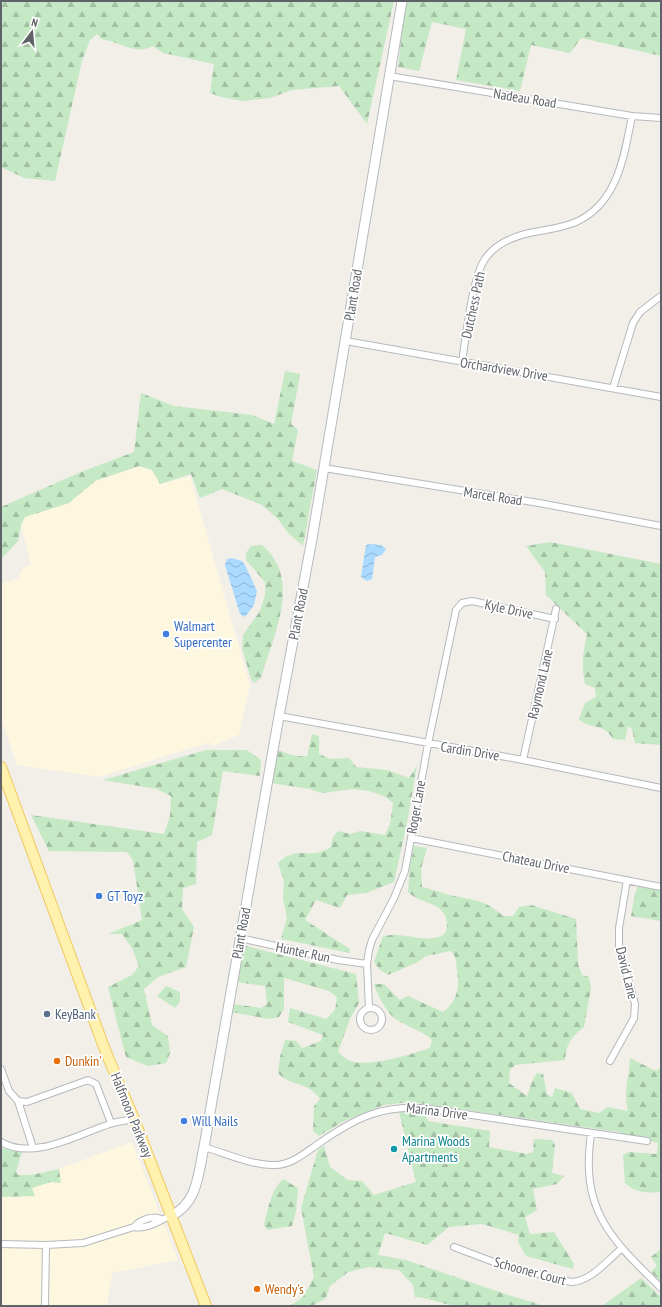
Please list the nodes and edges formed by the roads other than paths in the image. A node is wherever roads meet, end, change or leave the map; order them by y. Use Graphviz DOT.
graph roads {
  1 [pos="402,1"];
  2 [pos="389,76"];
  3 [pos="632,116"];
  4 [pos="661,118"];
  5 [pos="661,296"];
  6 [pos="346,341"];
  7 [pos="462,362"];
  8 [pos="613,388"];
  9 [pos="661,397"];
  10 [pos="324,468"];
  11 [pos="661,526"];
  12 [pos="462,603"];
  13 [pos="556,609"];
  14 [pos="555,619"];
  15 [pos="279,716"];
  16 [pos="428,744"];
  17 [pos="523,760"];
  18 [pos="1,767"];
  19 [pos="661,788"];
  20 [pos="411,838"];
  21 [pos="627,880"];
  22 [pos="661,887"];
  23 [pos="240,938"];
  24 [pos="367,964"];
  25 [pos="369,1008"];
  26 [pos="610,1061"];
  27 [pos="1,1069"];
  28 [pos="18,1101"];
  29 [pos="134,1119"];
  30 [pos="111,1123"];
  31 [pos="591,1134"];
  32 [pos="647,1141"];
  33 [pos="1,1142"];
  34 [pos="33,1148"];
  35 [pos="204,1148"];
  36 [pos="166,1217"];
  37 [pos="1,1244"];
  38 [pos="46,1245"];
  39 [pos="454,1247"];
  40 [pos="621,1249"];
  41 [pos="661,1288"];
  42 [pos="45,1306"];
  43 [pos="206,1306"];
  1 -- 2 [label="street, Plant Road"];
  2 -- 3 [label="street, Nadeau Road"];
  2 -- 6 [label="street, Plant Road"];
  3 -- 4 [label="street, Nadeau Road"];
  3 -- 7 [label="street, Dutchess Path"];
  5 -- 8 [label="street"];
  6 -- 7 [label="street, Orchardview Drive"];
  6 -- 10 [label="street, Plant Road"];
  7 -- 8 [label="street, Orchardview Drive"];
  8 -- 9 [label="street, Orchardview Drive"];
  10 -- 11 [label="street, Marcel Road"];
  10 -- 15 [label="street, Plant Road"];
  12 -- 14 [label="street, Kyle Drive"];
  12 -- 16 [label="street, Roger Lane"];
  13 -- 14 [label="street, Raymond Lane"];
  14 -- 17 [label="street, Raymond Lane"];
  15 -- 16 [label="street, Cardin Drive"];
  15 -- 23 [label="street, Plant Road"];
  16 -- 17 [label="street, Cardin Drive"];
  16 -- 20 [label="street, Roger Lane"];
  17 -- 19 [label="street, Cardin Drive"];
  18 -- 29 [label="main road, Halfmoon Parkway"];
  20 -- 21 [label="street, Chateau Drive"];
  20 -- 24 [label="street, Roger Lane"];
  21 -- 22 [label="street, Chateau Drive"];
  21 -- 26 [label="street, David Lane"];
  23 -- 24 [label="street, Hunter Run"];
  23 -- 35 [label="street, Plant Road"];
  24 -- 25 [label="street, Roger Lane"];
  27 -- 28 [label="street"];
  28 -- 30 [label="street"];
  28 -- 34 [label="street"];
  29 -- 30 [label="street"];
  29 -- 36 [label="main road, Halfmoon Parkway"];
  30 -- 34 [label="street"];
  31 -- 32 [label="street, Marina Drive"];
  31 -- 35 [label="street, Marina Drive"];
  31 -- 40 [label="street"];
  33 -- 34 [label="street"];
  35 -- 36 [label="street, Plant Road"];
  36 -- 38 [label="street"];
  36 -- 43 [label="main road, Halfmoon Parkway"];
  37 -- 38 [label="street"];
  38 -- 42 [label="street"];
  39 -- 40 [label="street, Schooner Court"];
  40 -- 41 [label="street"];
}
